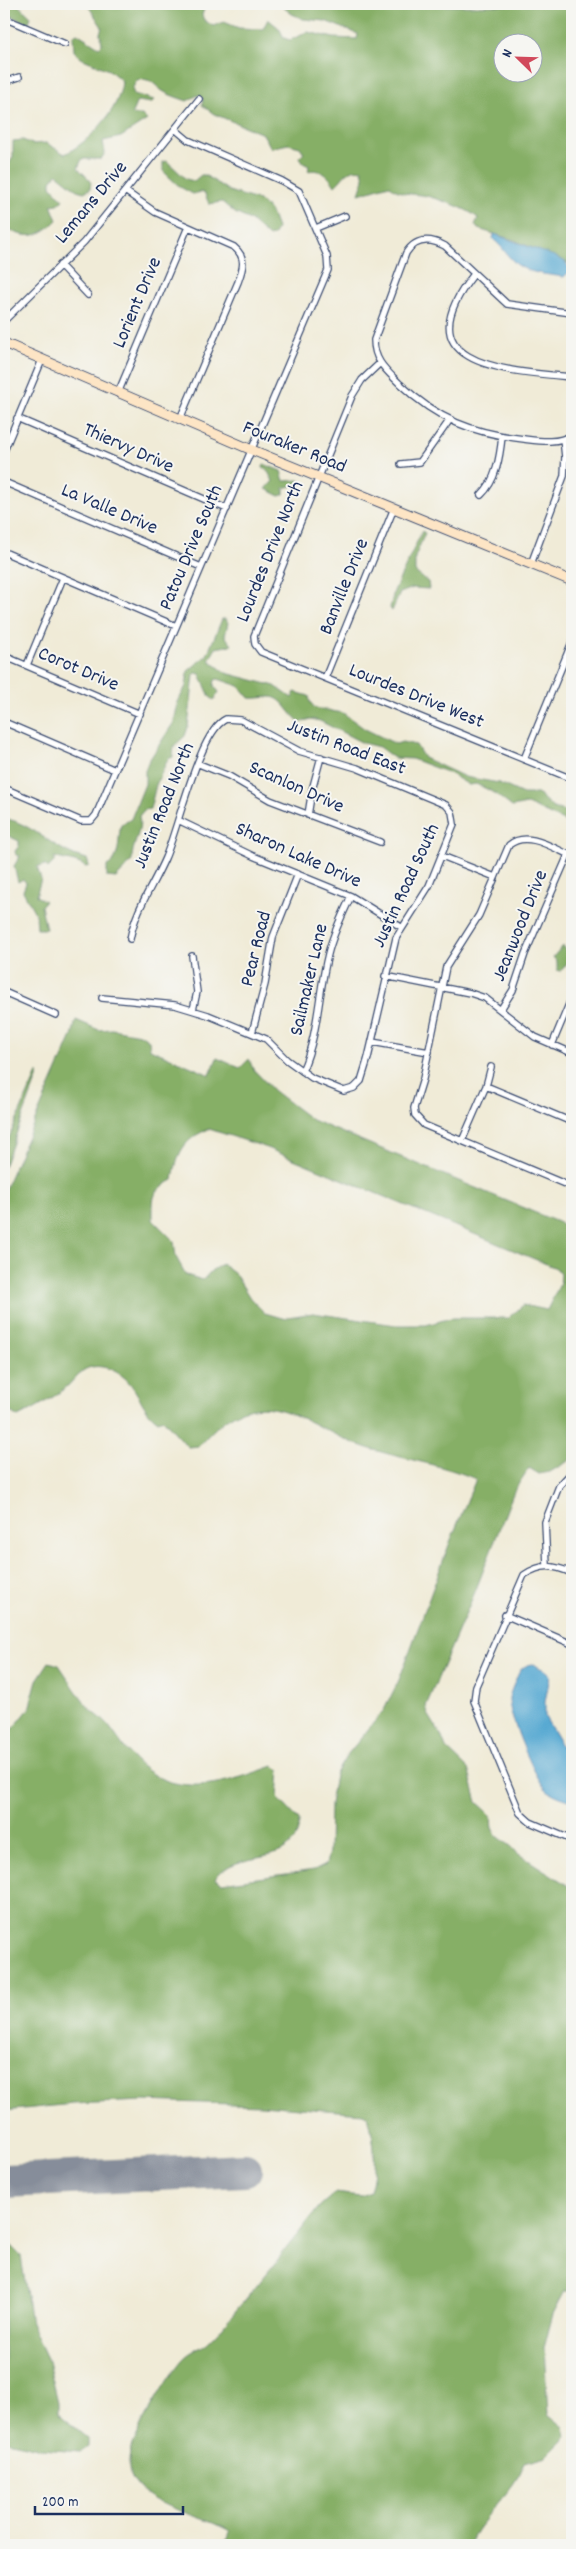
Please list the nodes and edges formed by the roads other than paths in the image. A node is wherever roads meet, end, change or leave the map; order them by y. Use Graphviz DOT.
graph roads {
  1 [pos="4,18"];
  2 [pos="65,44"];
  3 [pos="19,77"];
  4 [pos="4,82"];
  5 [pos="199,99"];
  6 [pos="175,129"];
  7 [pos="125,190"];
  8 [pos="345,216"];
  9 [pos="188,227"];
  10 [pos="316,228"];
  11 [pos="60,265"];
  12 [pos="474,274"];
  13 [pos="88,295"];
  14 [pos="572,313"];
  15 [pos="4,321"];
  16 [pos="4,343"];
  17 [pos="42,360"];
  18 [pos="380,363"];
  19 [pos="572,377"];
  20 [pos="118,393"];
  21 [pos="17,418"];
  22 [pos="180,419"];
  23 [pos="449,421"];
  24 [pos="572,435"];
  25 [pos="502,436"];
  26 [pos="563,440"];
  27 [pos="252,450"];
  28 [pos="4,451"];
  29 [pos="401,464"];
  30 [pos="319,477"];
  31 [pos="4,482"];
  32 [pos="481,495"];
  33 [pos="394,508"];
  34 [pos="227,509"];
  35 [pos="4,552"];
  36 [pos="531,564"];
  37 [pos="201,568"];
  38 [pos="63,578"];
  39 [pos="572,581"];
  40 [pos="176,626"];
  41 [pos="254,639"];
  42 [pos="572,642"];
  43 [pos="4,656"];
  44 [pos="27,665"];
  45 [pos="325,678"];
  46 [pos="140,714"];
  47 [pos="226,719"];
  48 [pos="4,722"];
  49 [pos="321,757"];
  50 [pos="524,759"];
  51 [pos="198,764"];
  52 [pos="115,770"];
  53 [pos="572,779"];
  54 [pos="4,788"];
  55 [pos="452,812"];
  56 [pos="308,815"];
  57 [pos="178,820"];
  58 [pos="380,842"];
  59 [pos="570,855"];
  60 [pos="442,856"];
  61 [pos="298,874"];
  62 [pos="496,877"];
  63 [pos="351,896"];
  64 [pos="402,927"];
  65 [pos="130,939"];
  66 [pos="192,956"];
  67 [pos="386,976"];
  68 [pos="442,988"];
  69 [pos="4,992"];
  70 [pos="572,997"];
  71 [pos="102,998"];
  72 [pos="501,1009"];
  73 [pos="193,1010"];
  74 [pos="56,1015"];
  75 [pos="252,1032"];
  76 [pos="372,1042"];
  77 [pos="552,1045"];
  78 [pos="429,1052"];
  79 [pos="572,1053"];
  80 [pos="491,1067"];
  81 [pos="302,1071"];
  82 [pos="486,1086"];
  83 [pos="572,1122"];
  84 [pos="462,1141"];
  85 [pos="572,1187"];
  86 [pos="572,1472"];
  87 [pos="547,1564"];
  88 [pos="572,1573"];
  89 [pos="506,1616"];
  90 [pos="572,1644"];
  91 [pos="572,1840"];
  1 -- 2 [label="street"];
  3 -- 4 [label="street"];
  5 -- 6 [label="street, Lemans Drive"];
  6 -- 7 [label="street, Lemans Drive"];
  6 -- 10 [label="street, Patou Drive South"];
  7 -- 9 [label="street"];
  7 -- 11 [label="street, Lemans Drive"];
  8 -- 10 [label="street"];
  9 -- 20 [label="street, Lorient Drive"];
  9 -- 22 [label="street"];
  10 -- 27 [label="street, Patou Drive South"];
  11 -- 13 [label="street"];
  11 -- 15 [label="street, Lemans Drive"];
  12 -- 14 [label="street"];
  12 -- 18 [label="street"];
  12 -- 19 [label="street"];
  16 -- 17 [label="main road, Fouraker Road"];
  17 -- 20 [label="main road, Fouraker Road"];
  17 -- 21 [label="street"];
  18 -- 23 [label="street"];
  18 -- 30 [label="street, Lourdes Drive North"];
  20 -- 22 [label="main road, Fouraker Road"];
  21 -- 28 [label="street"];
  21 -- 34 [label="street, Thiervy Drive"];
  22 -- 27 [label="main road, Fouraker Road"];
  23 -- 25 [label="street"];
  23 -- 29 [label="street"];
  24 -- 26 [label="street"];
  25 -- 26 [label="street"];
  25 -- 32 [label="street"];
  26 -- 36 [label="street"];
  27 -- 30 [label="main road, Fouraker Road"];
  27 -- 34 [label="street, Patou Drive South"];
  30 -- 33 [label="main road, Fouraker Road"];
  30 -- 41 [label="street, Lourdes Drive North"];
  31 -- 37 [label="street, La Valle Drive"];
  33 -- 36 [label="main road, Fouraker Road"];
  33 -- 45 [label="street, Banville Drive"];
  34 -- 37 [label="street, Patou Drive South"];
  35 -- 38 [label="street"];
  36 -- 39 [label="main road, Fouraker Road"];
  37 -- 40 [label="street, Patou Drive South"];
  38 -- 40 [label="street"];
  38 -- 44 [label="street"];
  40 -- 46 [label="street, Patou Drive South"];
  41 -- 45 [label="street, Lourdes Drive West"];
  42 -- 50 [label="street"];
  43 -- 44 [label="street, Corot Drive"];
  44 -- 46 [label="street, Corot Drive"];
  45 -- 50 [label="street, Lourdes Drive West"];
  46 -- 52 [label="street, Patou Drive South"];
  47 -- 49 [label="street, Justin Road East"];
  47 -- 51 [label="street, Justin Road North"];
  48 -- 52 [label="street"];
  49 -- 55 [label="street, Justin Road East"];
  49 -- 56 [label="street"];
  50 -- 53 [label="street, Lourdes Drive West"];
  51 -- 56 [label="street, Scanlon Drive"];
  51 -- 57 [label="street, Justin Road North"];
  52 -- 54 [label="street, Patou Drive South"];
  55 -- 60 [label="street, Justin Road South"];
  56 -- 58 [label="street, Scanlon Drive"];
  57 -- 61 [label="street, Sharon Lake Drive"];
  57 -- 65 [label="street, Justin Road North"];
  59 -- 62 [label="street"];
  59 -- 72 [label="street, Jeanwood Drive"];
  60 -- 62 [label="street"];
  60 -- 64 [label="street, Justin Road South"];
  61 -- 63 [label="street, Sharon Lake Drive"];
  61 -- 75 [label="street, Pear Road"];
  62 -- 68 [label="street"];
  63 -- 64 [label="street, Sharon Lake Drive"];
  63 -- 81 [label="street, Sailmaker Lane"];
  64 -- 67 [label="street, Justin Road South"];
  66 -- 73 [label="street"];
  67 -- 68 [label="street"];
  67 -- 76 [label="street, Justin Road South"];
  68 -- 72 [label="street"];
  68 -- 78 [label="street"];
  69 -- 74 [label="street"];
  70 -- 77 [label="street"];
  71 -- 73 [label="street"];
  72 -- 77 [label="street"];
  73 -- 75 [label="street"];
  75 -- 81 [label="street"];
  76 -- 78 [label="street"];
  76 -- 81 [label="street, Justin Road South"];
  77 -- 79 [label="street"];
  78 -- 84 [label="street"];
  80 -- 82 [label="street"];
  82 -- 83 [label="street"];
  82 -- 84 [label="street"];
  84 -- 85 [label="street"];
  86 -- 87 [label="street"];
  87 -- 88 [label="street"];
  87 -- 89 [label="street"];
  89 -- 90 [label="street"];
  89 -- 91 [label="street"];
}
